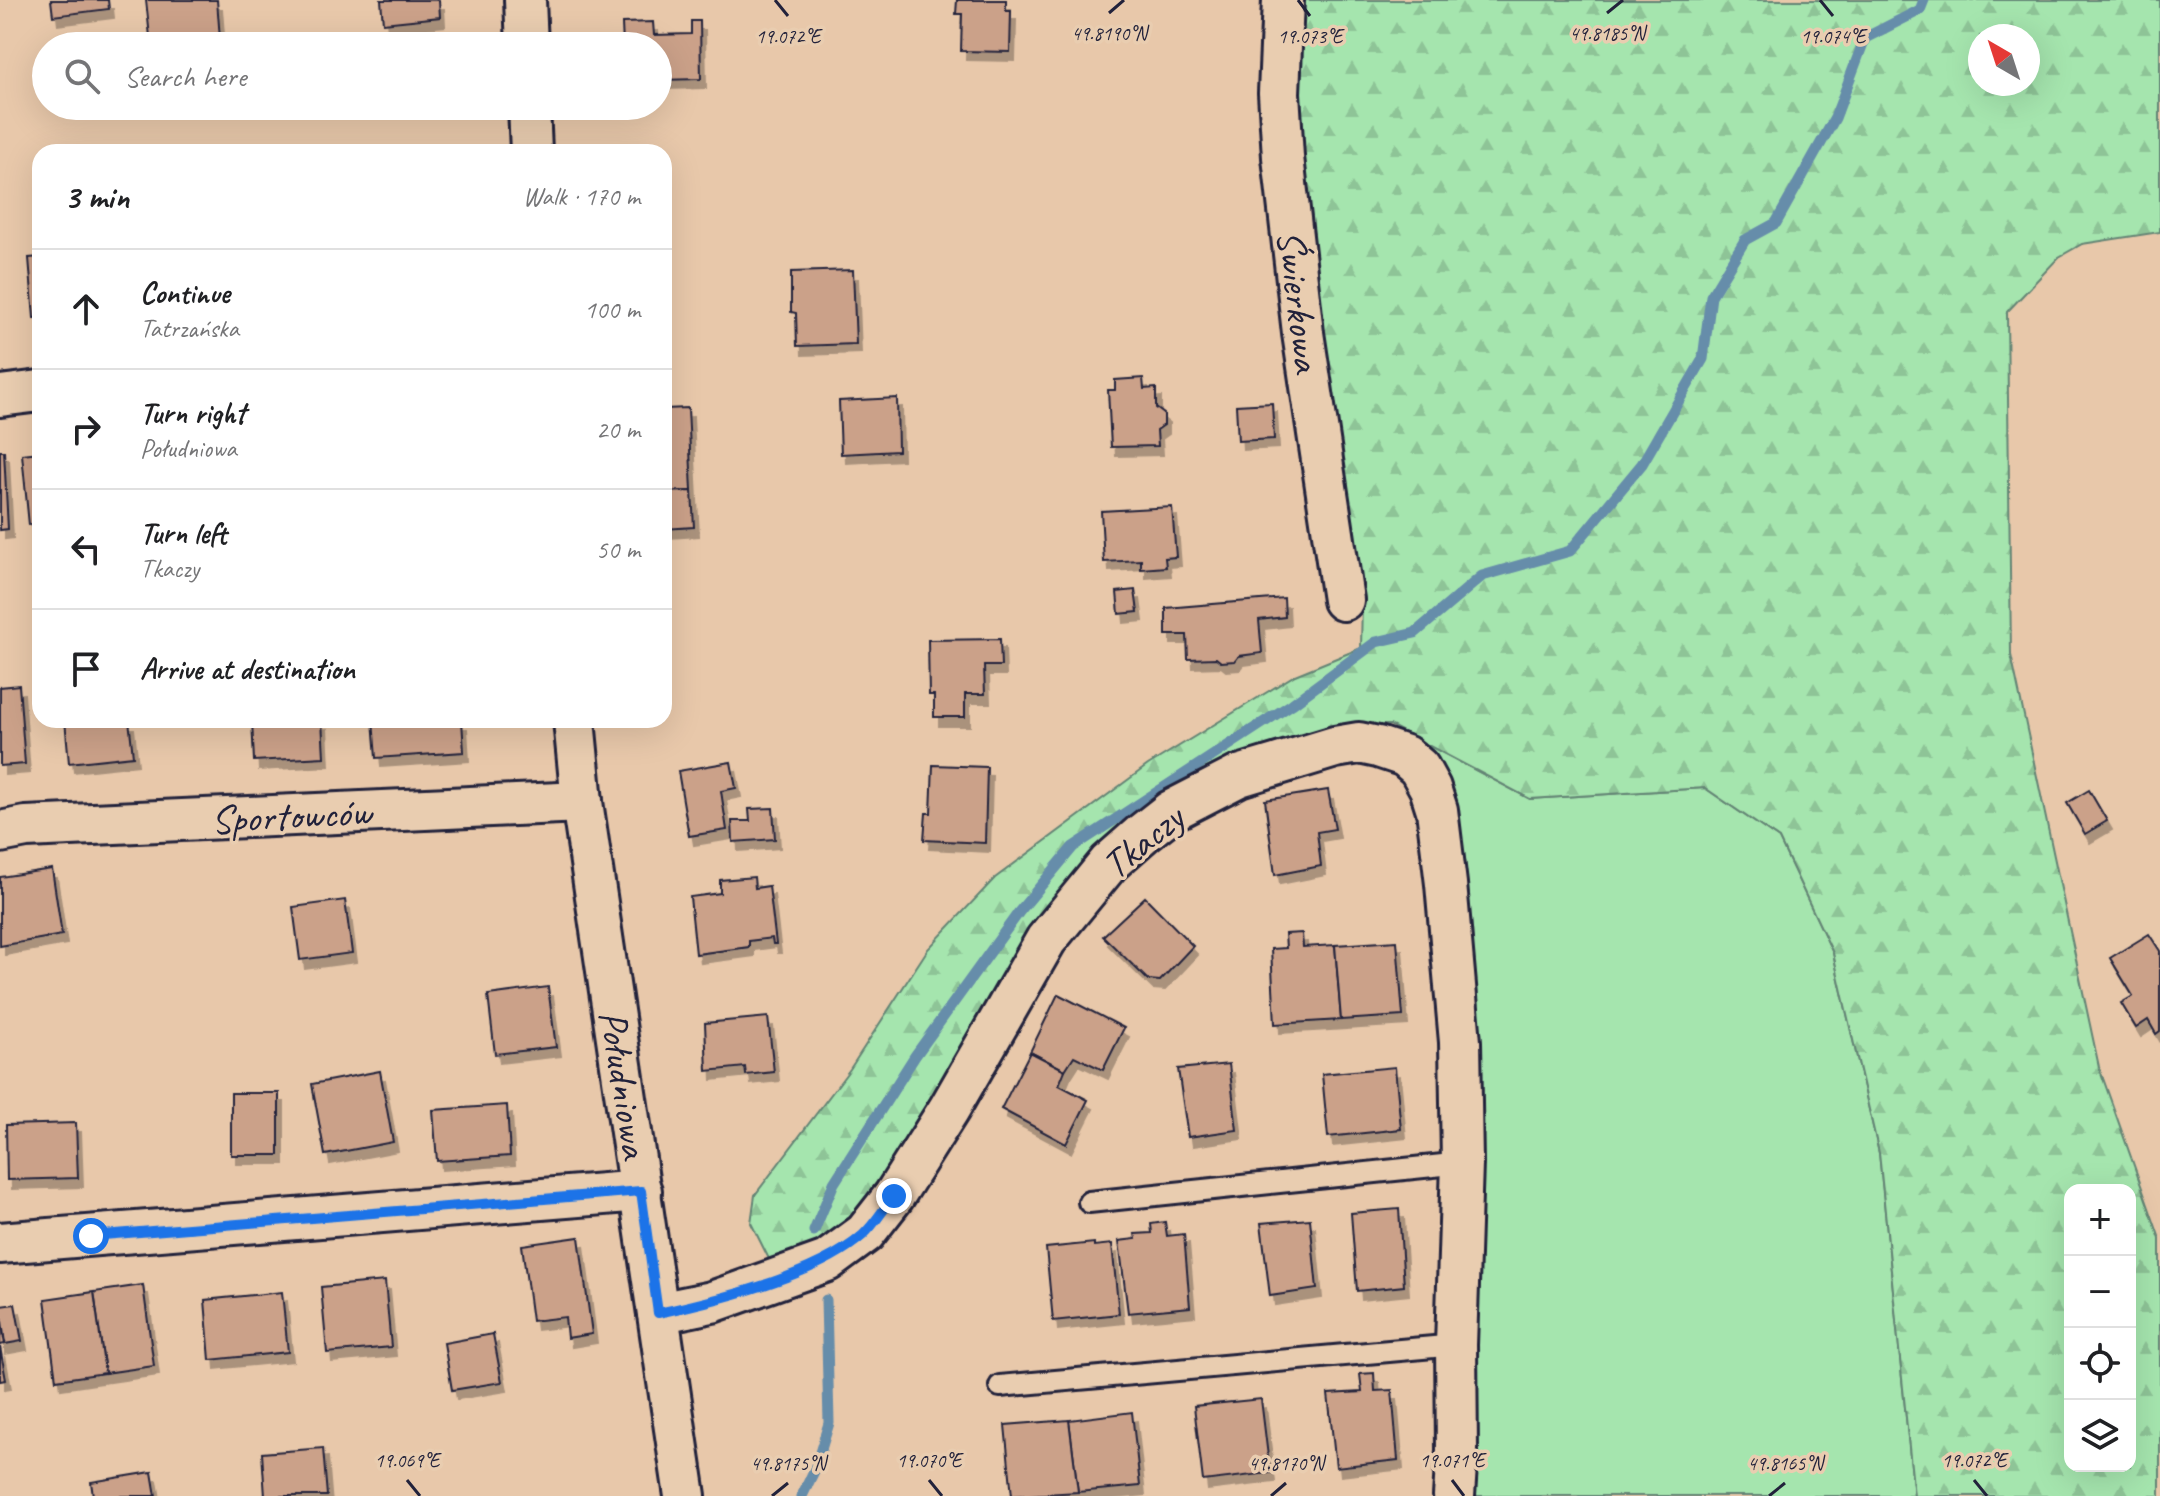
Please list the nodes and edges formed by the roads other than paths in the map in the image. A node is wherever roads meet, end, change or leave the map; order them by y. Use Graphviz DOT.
graph roads {
  1 [pos="525,0"];
  2 [pos="1283,0"];
  3 [pos="526,32"];
  4 [pos="530,120"];
  5 [pos="531,144"];
  6 [pos="32,392"];
  7 [pos="0,396"];
  8 [pos="1343,600"];
  9 [pos="575,728"];
  10 [pos="582,802"];
  11 [pos="0,832"];
  12 [pos="1462,1163"];
  13 [pos="641,1191"];
  14 [pos="1089,1202"];
  15 [pos="0,1243"];
  16 [pos="658,1313"];
  17 [pos="1456,1345"];
  18 [pos="1000,1386"];
  19 [pos="685,1496"];
  20 [pos="1454,1496"];
  1 -- 3 [label="street"];
  2 -- 8 [label="street, Świerkowa"];
  4 -- 5 [label="street"];
  6 -- 7 [label="street"];
  9 -- 10 [label="street, Południowa"];
  10 -- 11 [label="street, Sportowców"];
  10 -- 13 [label="street, Południowa"];
  12 -- 14 [label="lane"];
  12 -- 16 [label="street, Tkaczy"];
  12 -- 17 [label="street, Tkaczy"];
  13 -- 15 [label="street"];
  13 -- 16 [label="street, Południowa"];
  16 -- 19 [label="street, Południowa"];
  17 -- 18 [label="lane"];
  17 -- 20 [label="street, Tkaczy"];
}
